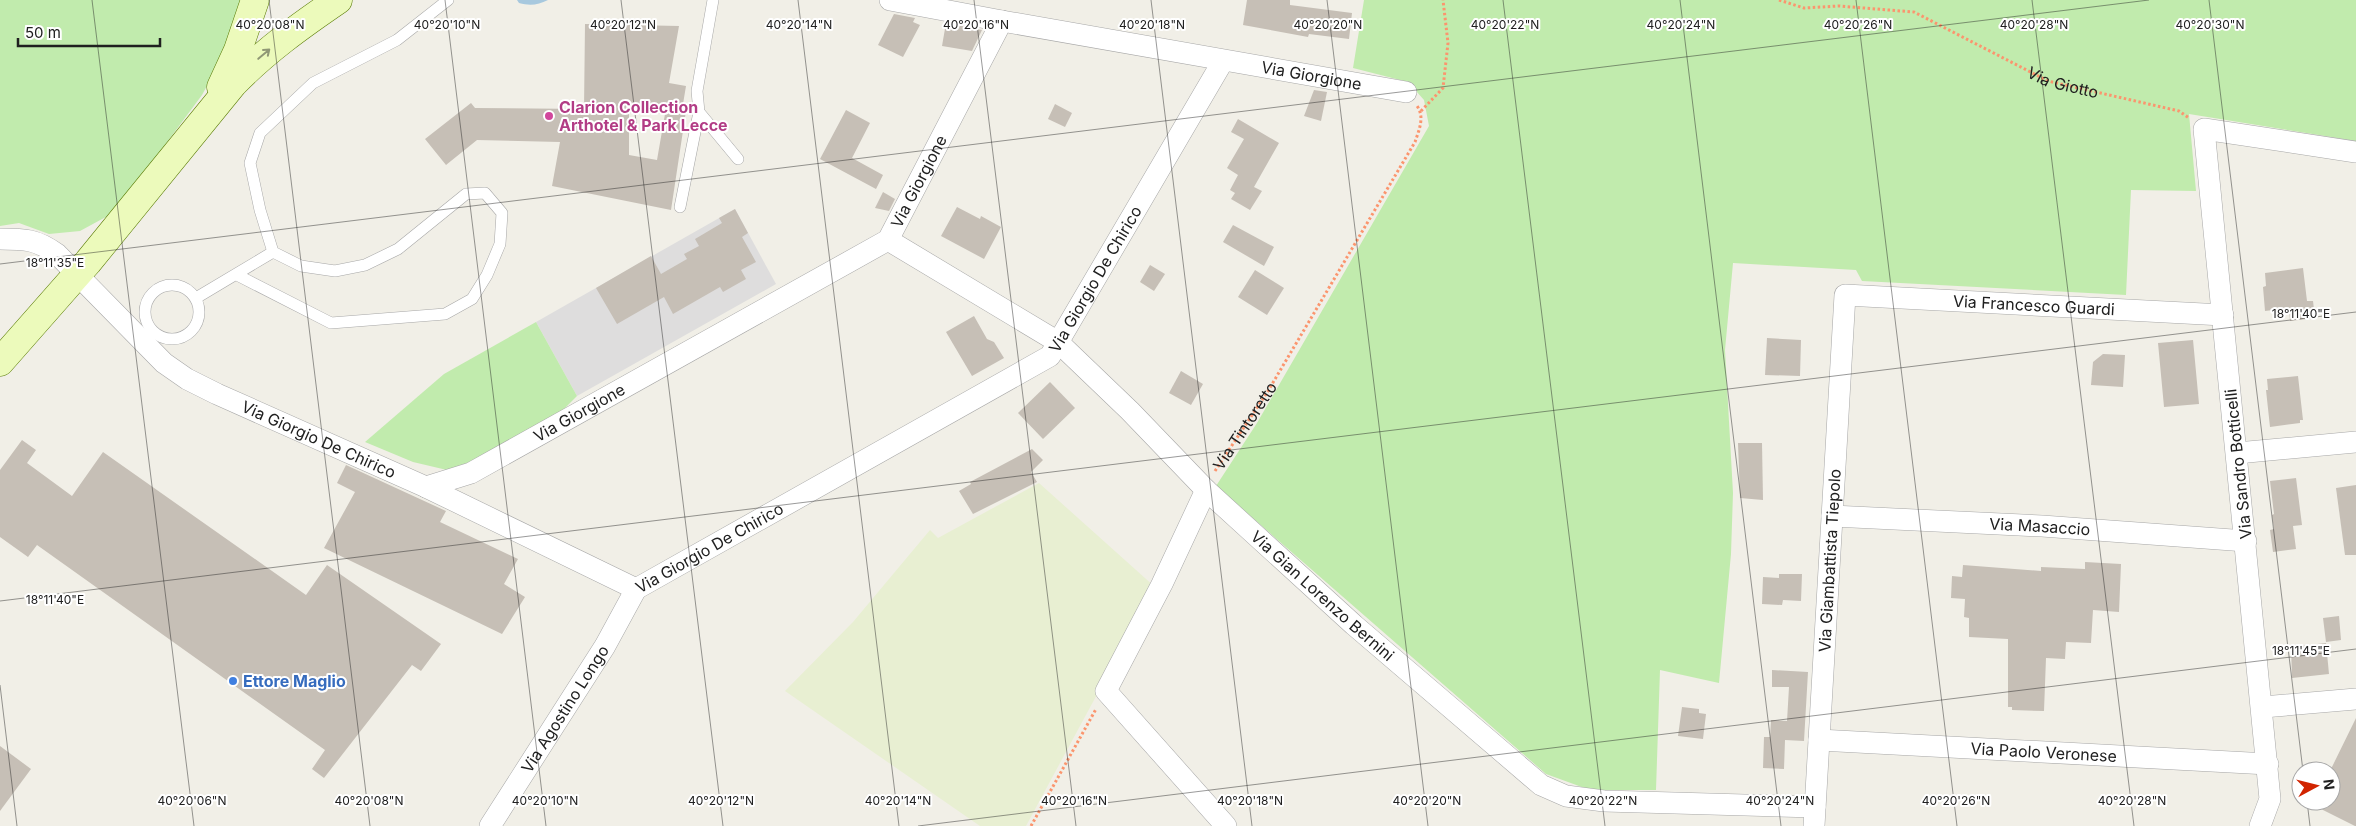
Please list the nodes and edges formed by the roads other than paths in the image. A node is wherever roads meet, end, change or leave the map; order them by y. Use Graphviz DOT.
graph roads {
  1 [pos="255,0"];
  2 [pos="338,0"];
  3 [pos="448,0"];
  4 [pos="713,0"];
  5 [pos="890,0"];
  6 [pos="1002,21"];
  7 [pos="1223,61"];
  8 [pos="1406,92"];
  9 [pos="699,112"];
  10 [pos="206,115"];
  11 [pos="2356,152"];
  12 [pos="738,159"];
  13 [pos="680,207"];
  14 [pos="0,238"];
  15 [pos="888,240"];
  16 [pos="273,252"];
  17 [pos="237,275"];
  18 [pos="76,276"];
  19 [pos="1846,295"];
  20 [pos="196,298"];
  21 [pos="145,309"];
  22 [pos="2222,315"];
  23 [pos="127,326"];
  24 [pos="1058,342"];
  25 [pos="157,344"];
  26 [pos="0,362"];
  27 [pos="2356,442"];
  28 [pos="2237,453"];
  29 [pos="426,487"];
  30 [pos="1206,490"];
  31 [pos="1832,516"];
  32 [pos="2246,541"];
  33 [pos="636,589"];
  34 [pos="2356,699"];
  35 [pos="2263,707"];
  36 [pos="1819,740"];
  37 [pos="2268,764"];
  38 [pos="1814,817"];
  39 [pos="490,826"];
  40 [pos="1226,826"];
  41 [pos="2260,826"];
  1 -- 10 [label="street"];
  10 -- 2 [label="street, one-way"];
  3 -- 16 [label="lane"];
  4 -- 9 [label="lane"];
  5 -- 6 [label="street"];
  6 -- 7 [label="street, Via Giorgione"];
  6 -- 15 [label="street, Via Giorgione"];
  7 -- 8 [label="street, Via Giorgione"];
  7 -- 24 [label="street, Via Giorgio De Chirico"];
  9 -- 12 [label="lane"];
  9 -- 13 [label="lane"];
  10 -- 18 [label="street"];
  11 -- 22 [label="street, Via Sandro Botticelli"];
  14 -- 18 [label="street, Via Giorgio De Chirico"];
  15 -- 24 [label="street, Via Gian Lorenzo Bernini"];
  15 -- 29 [label="street, Via Giorgione"];
  16 -- 17 [label="lane"];
  16 -- 17 [label="lane"];
  17 -- 20 [label="lane"];
  18 -- 23 [label="street, Via Giorgio De Chirico"];
  18 -- 26 [label="street"];
  19 -- 22 [label="street, Via Francesco Guardi"];
  19 -- 31 [label="street, Via Giambattista Tiepolo"];
  20 -- 21 [label="lane"];
  20 -- 25 [label="lane"];
  21 -- 23 [label="lane"];
  21 -- 25 [label="lane"];
  22 -- 28 [label="street, Via Sandro Botticelli"];
  23 -- 25 [label="street, Via Giorgio De Chirico"];
  24 -- 30 [label="street, Via Gian Lorenzo Bernini"];
  24 -- 33 [label="street, Via Giorgio De Chirico"];
  25 -- 29 [label="street, Via Giorgio De Chirico"];
  27 -- 28 [label="street"];
  28 -- 32 [label="street, Via Sandro Botticelli"];
  29 -- 33 [label="street, Via Giorgio De Chirico"];
  30 -- 38 [label="street, Via Gian Lorenzo Bernini"];
  30 -- 40 [label="street, Via Tintoretto"];
  31 -- 32 [label="street, Via Masaccio"];
  31 -- 36 [label="street, Via Giambattista Tiepolo"];
  32 -- 35 [label="street, Via Sandro Botticelli"];
  33 -- 39 [label="street, Via Agostino Longo"];
  34 -- 35 [label="street"];
  35 -- 37 [label="street, Via Sandro Botticelli"];
  36 -- 37 [label="street, Via Paolo Veronese"];
  36 -- 38 [label="street, Via Giambattista Tiepolo"];
  37 -- 41 [label="street, Via Sandro Botticelli"];
}
